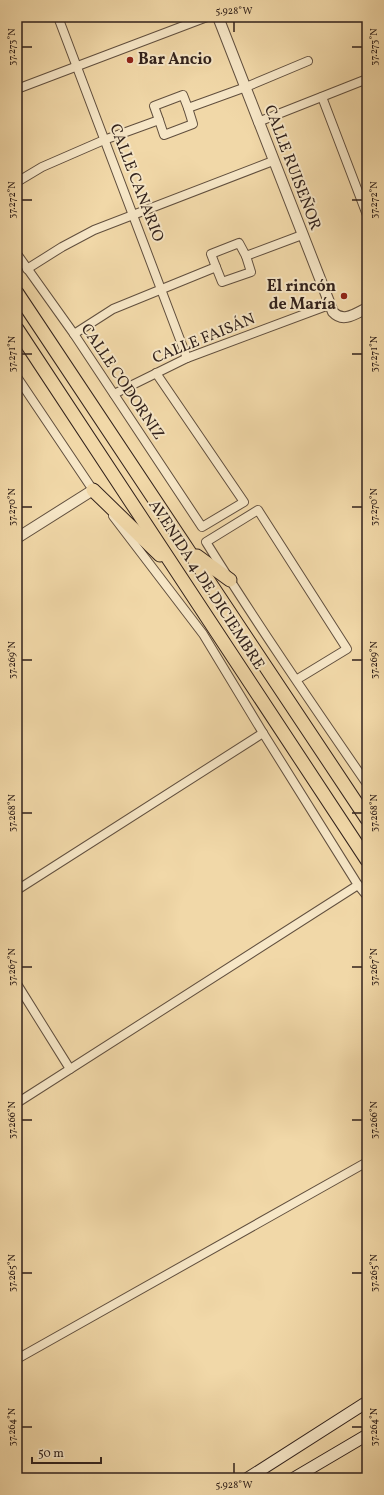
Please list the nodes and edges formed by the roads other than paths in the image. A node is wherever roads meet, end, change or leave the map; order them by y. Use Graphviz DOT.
graph roads {
  1 [pos="58,17"];
  2 [pos="206,17"];
  3 [pos="218,17"];
  4 [pos="308,61"];
  5 [pos="76,67"];
  6 [pos="367,78"];
  7 [pos="246,87"];
  8 [pos="17,89"];
  9 [pos="322,96"];
  10 [pos="188,108"];
  11 [pos="159,120"];
  12 [pos="258,122"];
  13 [pos="104,140"];
  14 [pos="273,161"];
  15 [pos="17,182"];
  16 [pos="133,214"];
  17 [pos="367,215"];
  18 [pos="302,235"];
  19 [pos="17,254"];
  20 [pos="246,256"];
  21 [pos="216,267"];
  22 [pos="27,269"];
  23 [pos="161,289"];
  24 [pos="17,293"];
  25 [pos="330,305"];
  26 [pos="367,308"];
  27 [pos="17,329"];
  28 [pos="74,334"];
  29 [pos="187,358"];
  30 [pos="156,372"];
  31 [pos="17,377"];
  32 [pos="114,394"];
  33 [pos="93,490"];
  34 [pos="17,538"];
  35 [pos="190,551"];
  36 [pos="178,573"];
  37 [pos="230,580"];
  38 [pos="296,680"];
  39 [pos="263,733"];
  40 [pos="367,784"];
  41 [pos="361,802"];
  42 [pos="367,819"];
  43 [pos="367,860"];
  44 [pos="358,885"];
  45 [pos="17,890"];
  46 [pos="367,896"];
  47 [pos="17,984"];
  48 [pos="70,1069"];
  49 [pos="17,1103"];
  50 [pos="367,1162"];
  51 [pos="17,1359"];
  52 [pos="367,1402"];
  53 [pos="367,1435"];
  54 [pos="248,1478"];
  55 [pos="294,1478"];
  1 -- 5 [label="street, CALLE CANARIO"];
  2 -- 5 [label="street"];
  3 -- 7 [label="street, CALLE RUISEÑOR"];
  4 -- 7 [label="street"];
  5 -- 8 [label="street"];
  5 -- 13 [label="street, CALLE CANARIO"];
  6 -- 9 [label="street"];
  7 -- 10 [label="street"];
  7 -- 12 [label="street, CALLE RUISEÑOR"];
  9 -- 12 [label="street"];
  9 -- 17 [label="street"];
  10 -- 11 [label="street"];
  10 -- 11 [label="street"];
  11 -- 13 [label="street"];
  12 -- 14 [label="street, CALLE RUISEÑOR"];
  13 -- 15 [label="street"];
  13 -- 16 [label="street, CALLE CANARIO"];
  14 -- 16 [label="street"];
  14 -- 18 [label="street, CALLE RUISEÑOR"];
  16 -- 22 [label="street"];
  16 -- 23 [label="street, CALLE CANARIO"];
  18 -- 20 [label="street"];
  18 -- 25 [label="street, CALLE RUISEÑOR"];
  19 -- 22 [label="street, CALLE CODORNIZ"];
  20 -- 21 [label="street"];
  20 -- 21 [label="street"];
  21 -- 23 [label="street"];
  22 -- 28 [label="street, CALLE CODORNIZ"];
  23 -- 28 [label="street"];
  23 -- 29 [label="street, CALLE CANARIO"];
  24 -- 35 [label="main road, AVENIDA 4 DE DICIEMBRE"];
  25 -- 26 [label="street, CALLE RUISEÑOR"];
  25 -- 29 [label="street, CALLE FAISÁN"];
  27 -- 36 [label="main road, AVENIDA 4 DE DICIEMBRE"];
  28 -- 32 [label="street, CALLE CODORNIZ"];
  29 -- 30 [label="street, CALLE FAISÁN"];
  30 -- 32 [label="street, CALLE FAISÁN"];
  30 -- 32 [label="street, CALLE CODORNIZ"];
  31 -- 33 [label="street"];
  33 -- 34 [label="street"];
  33 -- 36 [label="main road"];
  33 -- 39 [label="street"];
  35 -- 37 [label="main road"];
  35 -- 41 [label="main road, AVENIDA 4 DE DICIEMBRE"];
  36 -- 43 [label="main road, AVENIDA 4 DE DICIEMBRE"];
  37 -- 38 [label="street"];
  37 -- 38 [label="street"];
  38 -- 40 [label="street"];
  39 -- 44 [label="street"];
  39 -- 45 [label="street"];
  41 -- 42 [label="main road, AVENIDA 4 DE DICIEMBRE"];
  44 -- 46 [label="street"];
  44 -- 48 [label="street"];
  47 -- 48 [label="street"];
  48 -- 49 [label="street"];
  50 -- 51 [label="street"];
  52 -- 54 [label="main road"];
  53 -- 55 [label="main road"];
}
